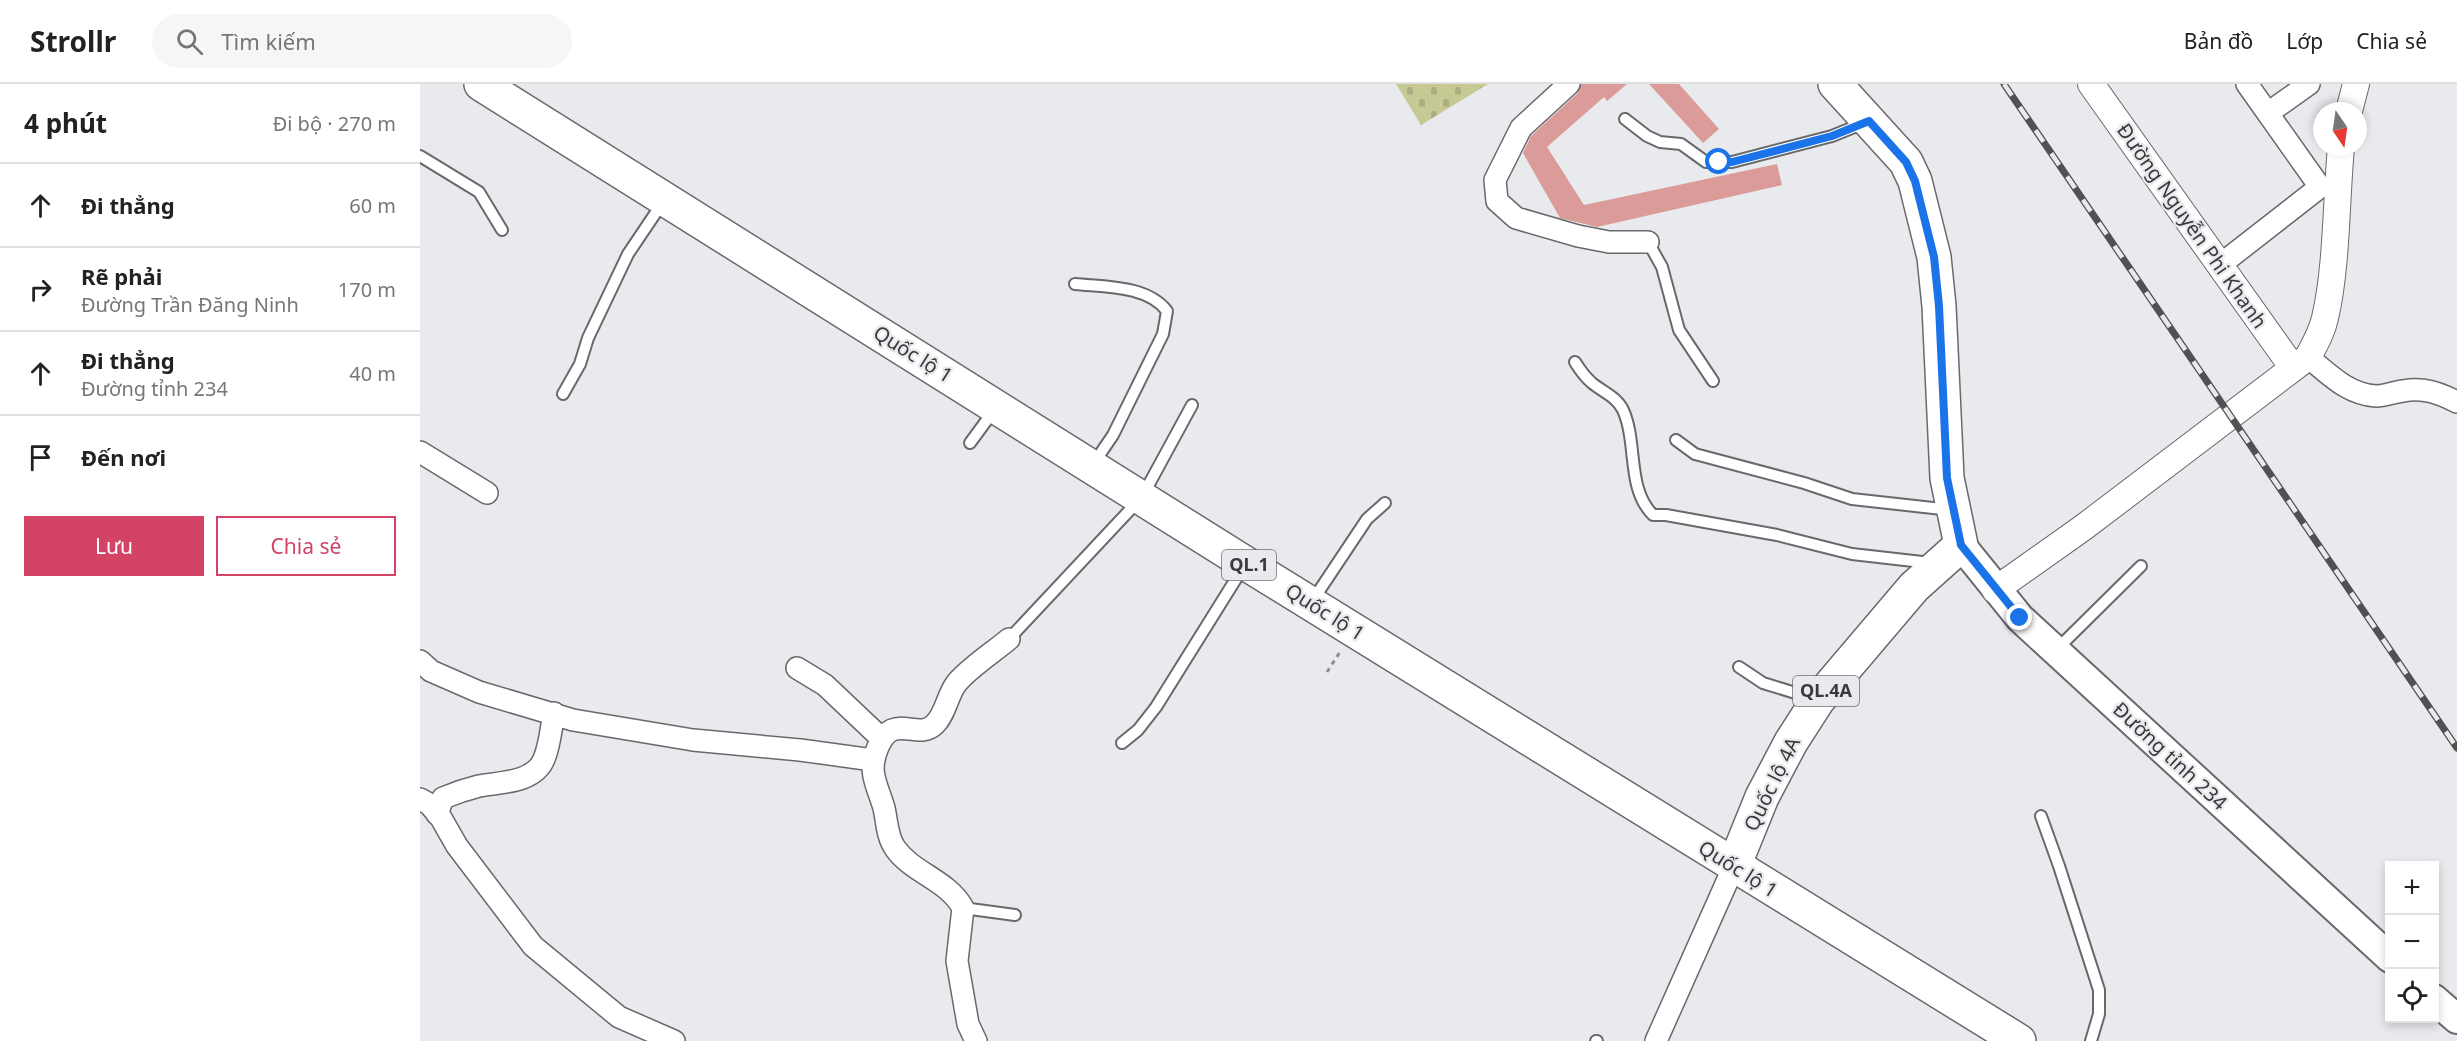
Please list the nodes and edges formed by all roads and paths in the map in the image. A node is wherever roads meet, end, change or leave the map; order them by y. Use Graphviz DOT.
graph roads {
  1 [pos="482,84"];
  2 [pos="1569,84"];
  3 [pos="1835,84"];
  4 [pos="2247,84"];
  5 [pos="2310,84"];
  6 [pos="2356,84"];
  7 [pos="2095,86"];
  8 [pos="2351,102"];
  9 [pos="2268,114"];
  10 [pos="1626,119"];
  11 [pos="1869,121"];
  12 [pos="420,156"];
  13 [pos="2340,156"];
  14 [pos="665,199"];
  15 [pos="502,230"];
  16 [pos="1648,242"];
  17 [pos="2220,265"];
  18 [pos="1074,284"];
  19 [pos="1575,362"];
  20 [pos="2301,362"];
  21 [pos="1713,381"];
  22 [pos="563,393"];
  23 [pos="2457,402"];
  24 [pos="1192,405"];
  25 [pos="997,407"];
  26 [pos="1676,440"];
  27 [pos="970,443"];
  28 [pos="420,452"];
  29 [pos="1092,466"];
  30 [pos="487,493"];
  31 [pos="1142,497"];
  32 [pos="1385,503"];
  33 [pos="1954,510"];
  34 [pos="1951,554"];
  35 [pos="1245,563"];
  36 [pos="2141,566"];
  37 [pos="1995,590"];
  38 [pos="1311,603"];
  39 [pos="1009,639"];
  40 [pos="2056,651"];
  41 [pos="420,661"];
  42 [pos="797,668"];
  43 [pos="1739,668"];
  44 [pos="1818,700"];
  45 [pos="554,713"];
  46 [pos="882,739"];
  47 [pos="1122,743"];
  48 [pos="873,760"];
  49 [pos="420,799"];
  50 [pos="437,814"];
  51 [pos="2041,816"];
  52 [pos="1734,866"];
  53 [pos="963,908"];
  54 [pos="1015,915"];
  55 [pos="2385,953"];
  56 [pos="2439,1003"];
  57 [pos="2457,1019"];
  58 [pos="674,1041"];
  59 [pos="976,1041"];
  60 [pos="1656,1041"];
  61 [pos="2019,1041"];
  62 [pos="2091,1041"];
  1 -- 14 [label="main road, Quốc lộ 1 / QL.1"];
  2 -- 16 [label="street"];
  3 -- 11 [label="main road"];
  4 -- 9 [label="street"];
  5 -- 9 [label="street"];
  6 -- 8 [label="street"];
  7 -- 17 [label="street, Đường Nguyễn Phi Khanh"];
  9 -- 17 [label="street"];
  10 -- 11 [label="lane"];
  11 -- 33 [label="main road"];
  12 -- 15 [label="lane"];
  13 -- 20 [label="street"];
  14 -- 22 [label="lane"];
  14 -- 25 [label="main road, Quốc lộ 1 / QL.1"];
  16 -- 21 [label="lane"];
  17 -- 20 [label="street, Đường Nguyễn Phi Khanh"];
  18 -- 29 [label="lane"];
  19 -- 34 [label="lane"];
  20 -- 23 [label="street"];
  20 -- 37 [label="street"];
  24 -- 31 [label="lane"];
  25 -- 27 [label="lane"];
  25 -- 29 [label="main road, Quốc lộ 1 / QL.1"];
  26 -- 33 [label="lane"];
  28 -- 30 [label="street"];
  29 -- 31 [label="main road, Quốc lộ 1 / QL.1"];
  31 -- 35 [label="main road, Quốc lộ 1 / QL.1"];
  31 -- 39 [label="lane"];
  32 -- 38 [label="lane"];
  33 -- 34 [label="main road"];
  34 -- 37 [label="main road, Đường tỉnh 234"];
  34 -- 44 [label="main road, Quốc lộ 4A / QL.4A"];
  35 -- 38 [label="main road, Quốc lộ 1 / QL.1"];
  35 -- 47 [label="lane"];
  36 -- 40 [label="lane"];
  37 -- 40 [label="main road, Đường tỉnh 234"];
  38 -- 52 [label="main road, Quốc lộ 1 / QL.1"];
  39 -- 46 [label="street"];
  40 -- 55 [label="main road, Đường tỉnh 234"];
  41 -- 45 [label="street"];
  42 -- 46 [label="street"];
  43 -- 44 [label="lane"];
  44 -- 52 [label="main road, Quốc lộ 4A / QL.4A"];
  45 -- 48 [label="street"];
  45 -- 50 [label="street"];
  46 -- 48 [label="street"];
  48 -- 53 [label="street"];
  49 -- 50 [label="street"];
  50 -- 58 [label="street"];
  51 -- 62 [label="lane"];
  52 -- 60 [label="street"];
  52 -- 61 [label="main road, Quốc lộ 1 / QL.1"];
  53 -- 54 [label="lane"];
  53 -- 59 [label="street"];
  56 -- 57 [label="main road"];
}
